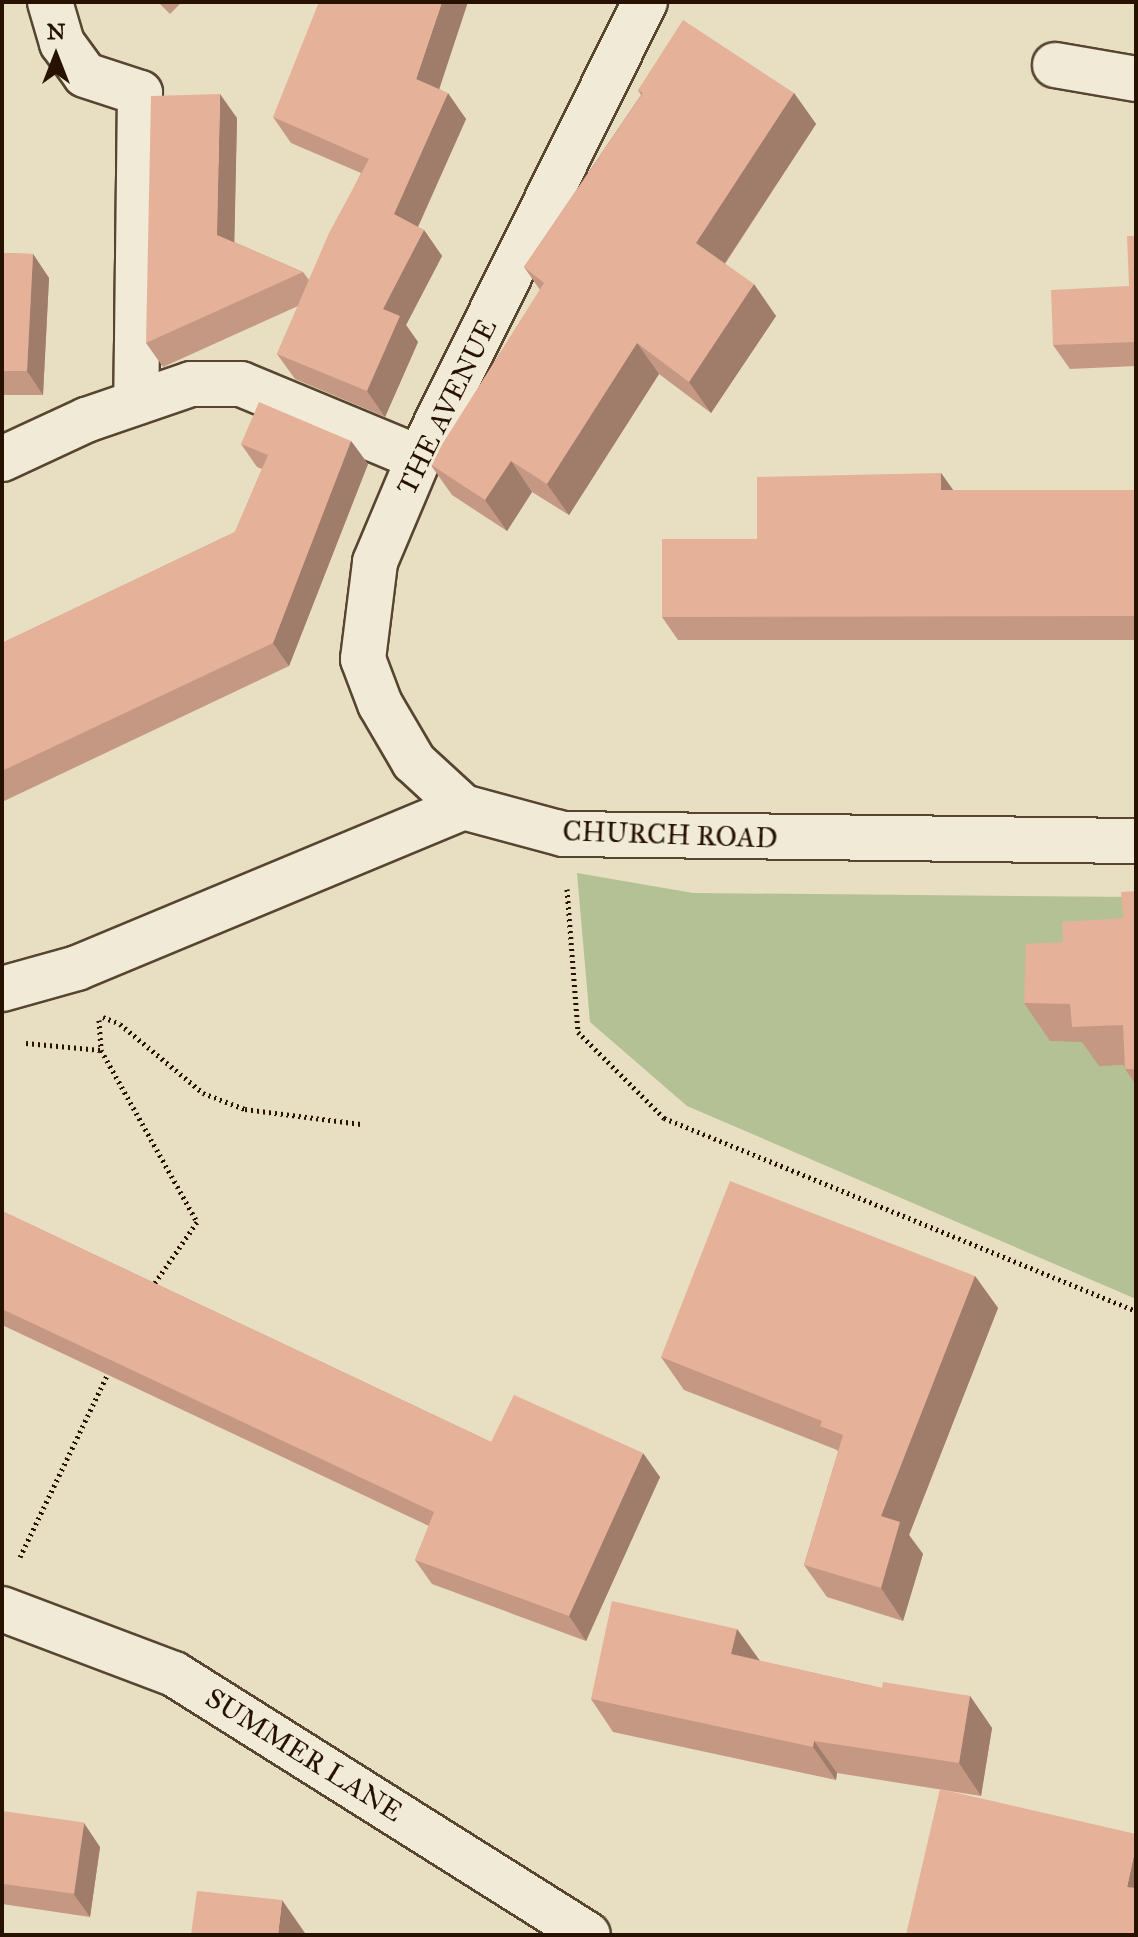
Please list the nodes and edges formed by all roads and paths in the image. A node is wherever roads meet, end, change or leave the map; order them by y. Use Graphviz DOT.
graph roads {
  1 [pos="50,2"];
  2 [pos="645,2"];
  3 [pos="1055,65"];
  4 [pos="1136,79"];
  5 [pos="136,402"];
  6 [pos="419,458"];
  7 [pos="2,459"];
  8 [pos="463,807"];
  9 [pos="563,834"];
  10 [pos="1136,841"];
  11 [pos="2,989"];
  12 [pos="16,1042"];
  13 [pos="101,1050"];
  14 [pos="361,1124"];
  15 [pos="145,1297"];
  16 [pos="1136,1311"];
  17 [pos="113,1363"];
  18 [pos="15,1568"];
  19 [pos="2,1609"];
  20 [pos="588,1935"];
  1 -- 5 [label="street"];
  2 -- 6 [label="street, THE AVENUE"];
  3 -- 4 [label="street"];
  5 -- 6 [label="street"];
  5 -- 7 [label="street"];
  6 -- 8 [label="street, THE AVENUE"];
  8 -- 9 [label="street, CHURCH ROAD"];
  8 -- 11 [label="street"];
  9 -- 10 [label="street, CHURCH ROAD"];
  9 -- 16 [label="path"];
  12 -- 13 [label="path"];
  13 -- 14 [label="path"];
  13 -- 15 [label="path"];
  17 -- 18 [label="path"];
  19 -- 20 [label="street, SUMMER LANE"];
}
